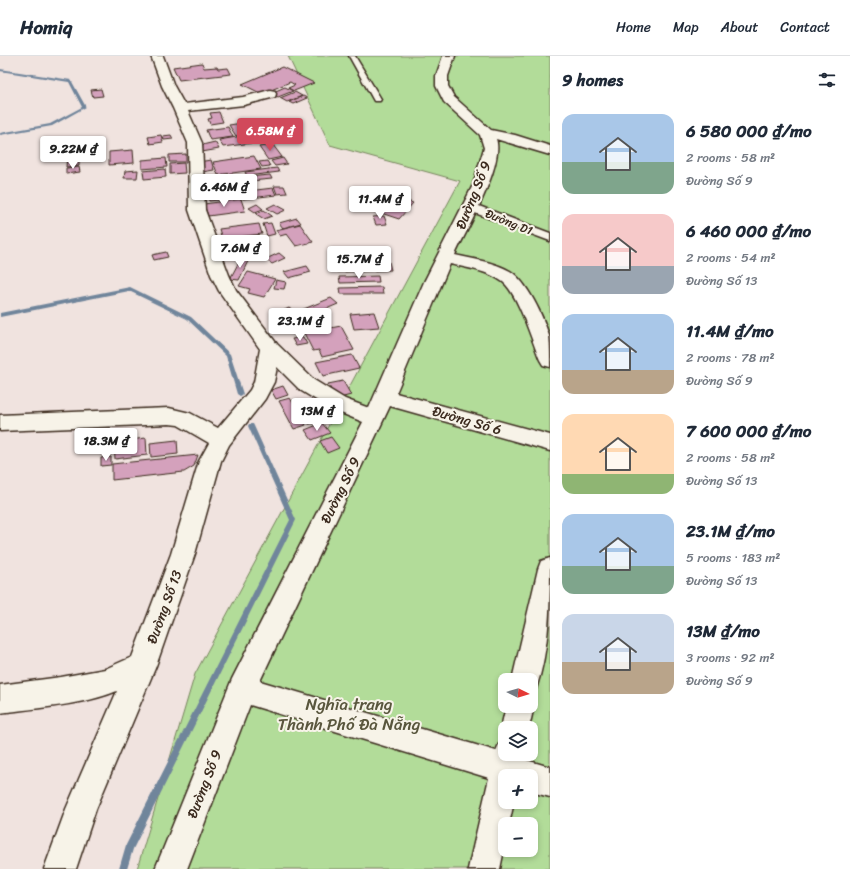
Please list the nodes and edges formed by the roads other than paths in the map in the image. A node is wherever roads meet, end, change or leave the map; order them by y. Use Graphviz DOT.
graph roads {
  1 [pos="157,56"];
  2 [pos="352,56"];
  3 [pos="449,56"];
  4 [pos="270,94"];
  5 [pos="377,99"];
  6 [pos="180,108"];
  7 [pos="486,133"];
  8 [pos="550,151"];
  9 [pos="471,207"];
  10 [pos="549,238"];
  11 [pos="445,258"];
  12 [pos="270,349"];
  13 [pos="550,360"];
  14 [pos="384,397"];
  15 [pos="375,418"];
  16 [pos="0,423"];
  17 [pos="221,440"];
  18 [pos="550,443"];
  19 [pos="550,570"];
  20 [pos="142,666"];
  21 [pos="528,673"];
  22 [pos="260,695"];
  23 [pos="0,699"];
  24 [pos="519,769"];
  25 [pos="538,777"];
  26 [pos="550,782"];
  27 [pos="505,809"];
  28 [pos="60,869"];
  29 [pos="171,869"];
  30 [pos="484,869"];
  1 -- 6 [label="street"];
  2 -- 5 [label="lane"];
  3 -- 7 [label="street"];
  4 -- 6 [label="street"];
  6 -- 12 [label="street"];
  7 -- 8 [label="street"];
  7 -- 9 [label="street, Đường Số 9"];
  9 -- 10 [label="street, Đường D1"];
  9 -- 11 [label="street, Đường Số 9"];
  11 -- 13 [label="street"];
  11 -- 14 [label="street, Đường Số 9"];
  12 -- 15 [label="street"];
  12 -- 17 [label="street, Đường Số 13"];
  14 -- 15 [label="street, Đường Số 9"];
  14 -- 18 [label="street, Đường Số 6"];
  15 -- 22 [label="street, Đường Số 9"];
  16 -- 17 [label="street"];
  17 -- 20 [label="street, Đường Số 13"];
  19 -- 21 [label="street"];
  20 -- 23 [label="street"];
  20 -- 28 [label="street, Đường Số 13"];
  22 -- 24 [label="street"];
  22 -- 29 [label="street, Đường Số 9"];
  25 -- 26 [label="street"];
  27 -- 30 [label="street"];
}
